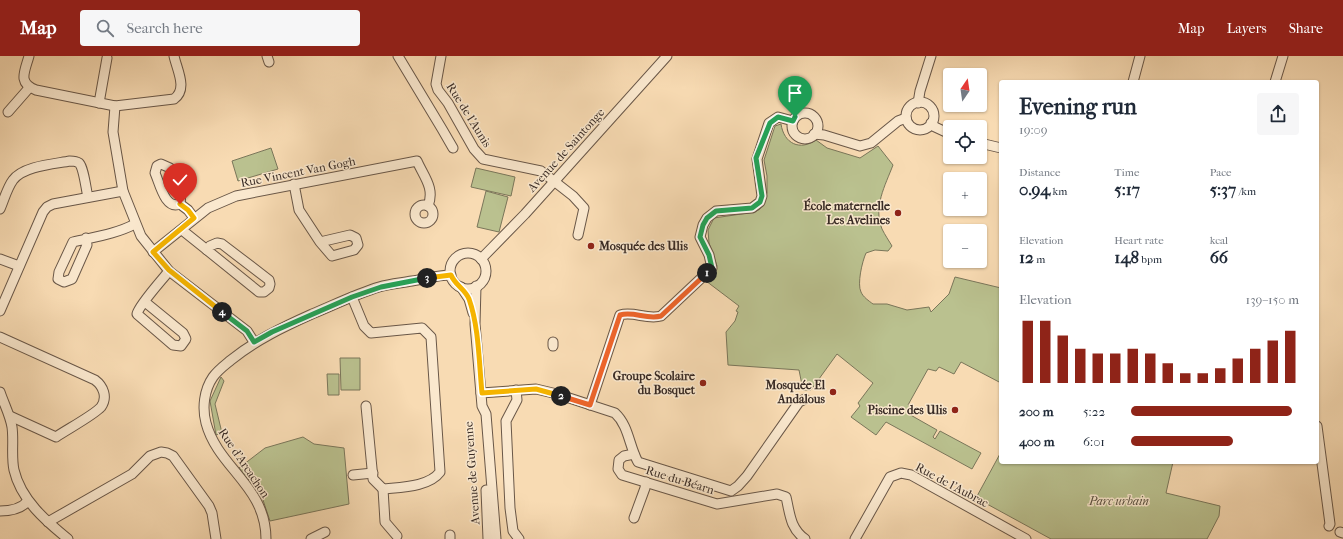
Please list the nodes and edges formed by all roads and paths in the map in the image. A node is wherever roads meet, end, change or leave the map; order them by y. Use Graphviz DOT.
graph roads {
  1 [pos="29,56"];
  2 [pos="174,56"];
  3 [pos="398,56"];
  4 [pos="441,56"];
  5 [pos="667,56"];
  6 [pos="931,56"];
  7 [pos="1140,56"];
  8 [pos="1283,56"];
  9 [pos="107,58"];
  10 [pos="1134,80"];
  11 [pos="1276,80"];
  12 [pos="29,88"];
  13 [pos="98,103"];
  14 [pos="918,103"];
  15 [pos="115,106"];
  16 [pos="8,112"];
  17 [pos="906,118"];
  18 [pos="793,121"];
  19 [pos="931,123"];
  20 [pos="943,131"];
  21 [pos="814,134"];
  22 [pos="987,144"];
  23 [pos="999,147"];
  24 [pos="453,148"];
  25 [pos="555,181"];
  26 [pos="294,184"];
  27 [pos="123,190"];
  28 [pos="88,197"];
  29 [pos="180,204"];
  30 [pos="428,206"];
  31 [pos="0,209"];
  32 [pos="194,218"];
  33 [pos="136,224"];
  34 [pos="182,230"];
  35 [pos="578,235"];
  36 [pos="86,238"];
  37 [pos="320,242"];
  38 [pos="207,250"];
  39 [pos="153,252"];
  40 [pos="0,259"];
  41 [pos="481,259"];
  42 [pos="19,266"];
  43 [pos="169,270"];
  44 [pos="451,275"];
  45 [pos="476,286"];
  46 [pos="461,287"];
  47 [pos="352,297"];
  48 [pos="144,302"];
  49 [pos="0,311"];
  50 [pos="475,324"];
  51 [pos="0,337"];
  52 [pos="254,342"];
  53 [pos="516,390"];
  54 [pos="0,392"];
  55 [pos="482,393"];
  56 [pos="805,399"];
  57 [pos="2,401"];
  58 [pos="590,405"];
  59 [pos="366,406"];
  60 [pos="482,406"];
  61 [pos="10,416"];
  62 [pos="1319,441"];
  63 [pos="634,454"];
  64 [pos="373,473"];
  65 [pos="353,475"];
  66 [pos="646,482"];
  67 [pos="383,489"];
  68 [pos="28,501"];
  69 [pos="0,511"];
  70 [pos="634,518"];
  71 [pos="48,522"];
  72 [pos="1329,526"];
  73 [pos="325,532"];
  74 [pos="396,536"];
  75 [pos="1024,538"];
  76 [pos="68,539"];
  77 [pos="216,539"];
  78 [pos="266,539"];
  79 [pos="311,539"];
  80 [pos="488,539"];
  81 [pos="496,539"];
  82 [pos="519,539"];
  83 [pos="805,539"];
  84 [pos="855,539"];
  1 -- 12 [label="street"];
  2 -- 15 [label="street"];
  3 -- 24 [label="street"];
  4 -- 25 [label="street, Rue de l'Aunis"];
  5 -- 25 [label="street, Avenue de Saintonge"];
  6 -- 14 [label="street"];
  7 -- 10 [label="street"];
  8 -- 11 [label="street"];
  9 -- 13 [label="street"];
  12 -- 13 [label="street"];
  12 -- 16 [label="street"];
  13 -- 15 [label="street"];
  14 -- 17 [label="street"];
  14 -- 19 [label="street"];
  15 -- 27 [label="street"];
  17 -- 19 [label="street"];
  17 -- 21 [label="street"];
  18 -- 21 [label="street"];
  18 -- 21 [label="street"];
  18 -- 58 [label="street"];
  19 -- 20 [label="street"];
  22 -- 23 [label="street"];
  25 -- 35 [label="street, Rue de l'Aunis"];
  25 -- 41 [label="street, Avenue de Saintonge"];
  26 -- 30 [label="street, Rue Vincent Van Gogh"];
  26 -- 32 [label="street, Rue Vincent Van Gogh"];
  26 -- 37 [label="street"];
  27 -- 28 [label="street"];
  27 -- 33 [label="street"];
  28 -- 31 [label="street"];
  28 -- 42 [label="street"];
  29 -- 32 [label="street"];
  32 -- 34 [label="street, Rue Vincent Van Gogh"];
  33 -- 36 [label="street"];
  33 -- 39 [label="street"];
  34 -- 38 [label="street"];
  34 -- 39 [label="street, Rue Vincent Van Gogh"];
  36 -- 36 [label="street"];
  38 -- 38 [label="street"];
  39 -- 43 [label="street"];
  40 -- 42 [label="street"];
  41 -- 44 [label="street"];
  41 -- 45 [label="street"];
  42 -- 49 [label="street"];
  43 -- 48 [label="street"];
  43 -- 52 [label="street"];
  44 -- 46 [label="street"];
  44 -- 47 [label="street, Rue d'Arcachon"];
  45 -- 46 [label="street"];
  45 -- 50 [label="street, Avenue de Guyenne"];
  46 -- 50 [label="street, Avenue de Guyenne"];
  47 -- 52 [label="street, Rue d'Arcachon"];
  47 -- 67 [label="street"];
  48 -- 48 [label="street"];
  50 -- 55 [label="street, Avenue de Guyenne"];
  51 -- 61 [label="street"];
  52 -- 78 [label="street, Rue d'Arcachon"];
  53 -- 55 [label="street"];
  53 -- 58 [label="street"];
  53 -- 82 [label="street"];
  54 -- 57 [label="street"];
  55 -- 60 [label="street, Avenue de Guyenne"];
  56 -- 63 [label="street"];
  57 -- 61 [label="street"];
  58 -- 63 [label="street"];
  59 -- 64 [label="street"];
  60 -- 80 [label="street, Avenue de Guyenne"];
  60 -- 81 [label="street, Avenue de Guyenne"];
  61 -- 68 [label="street"];
  62 -- 72 [label="street"];
  63 -- 66 [label="street, Rue du Béarn"];
  64 -- 65 [label="street"];
  64 -- 67 [label="street"];
  66 -- 70 [label="street"];
  66 -- 83 [label="street, Rue du Béarn"];
  67 -- 74 [label="street"];
  68 -- 69 [label="street"];
  68 -- 71 [label="street"];
  71 -- 76 [label="street"];
  71 -- 77 [label="street"];
  73 -- 79 [label="street"];
  75 -- 84 [label="street, Rue de l'Aubrac"];
}
